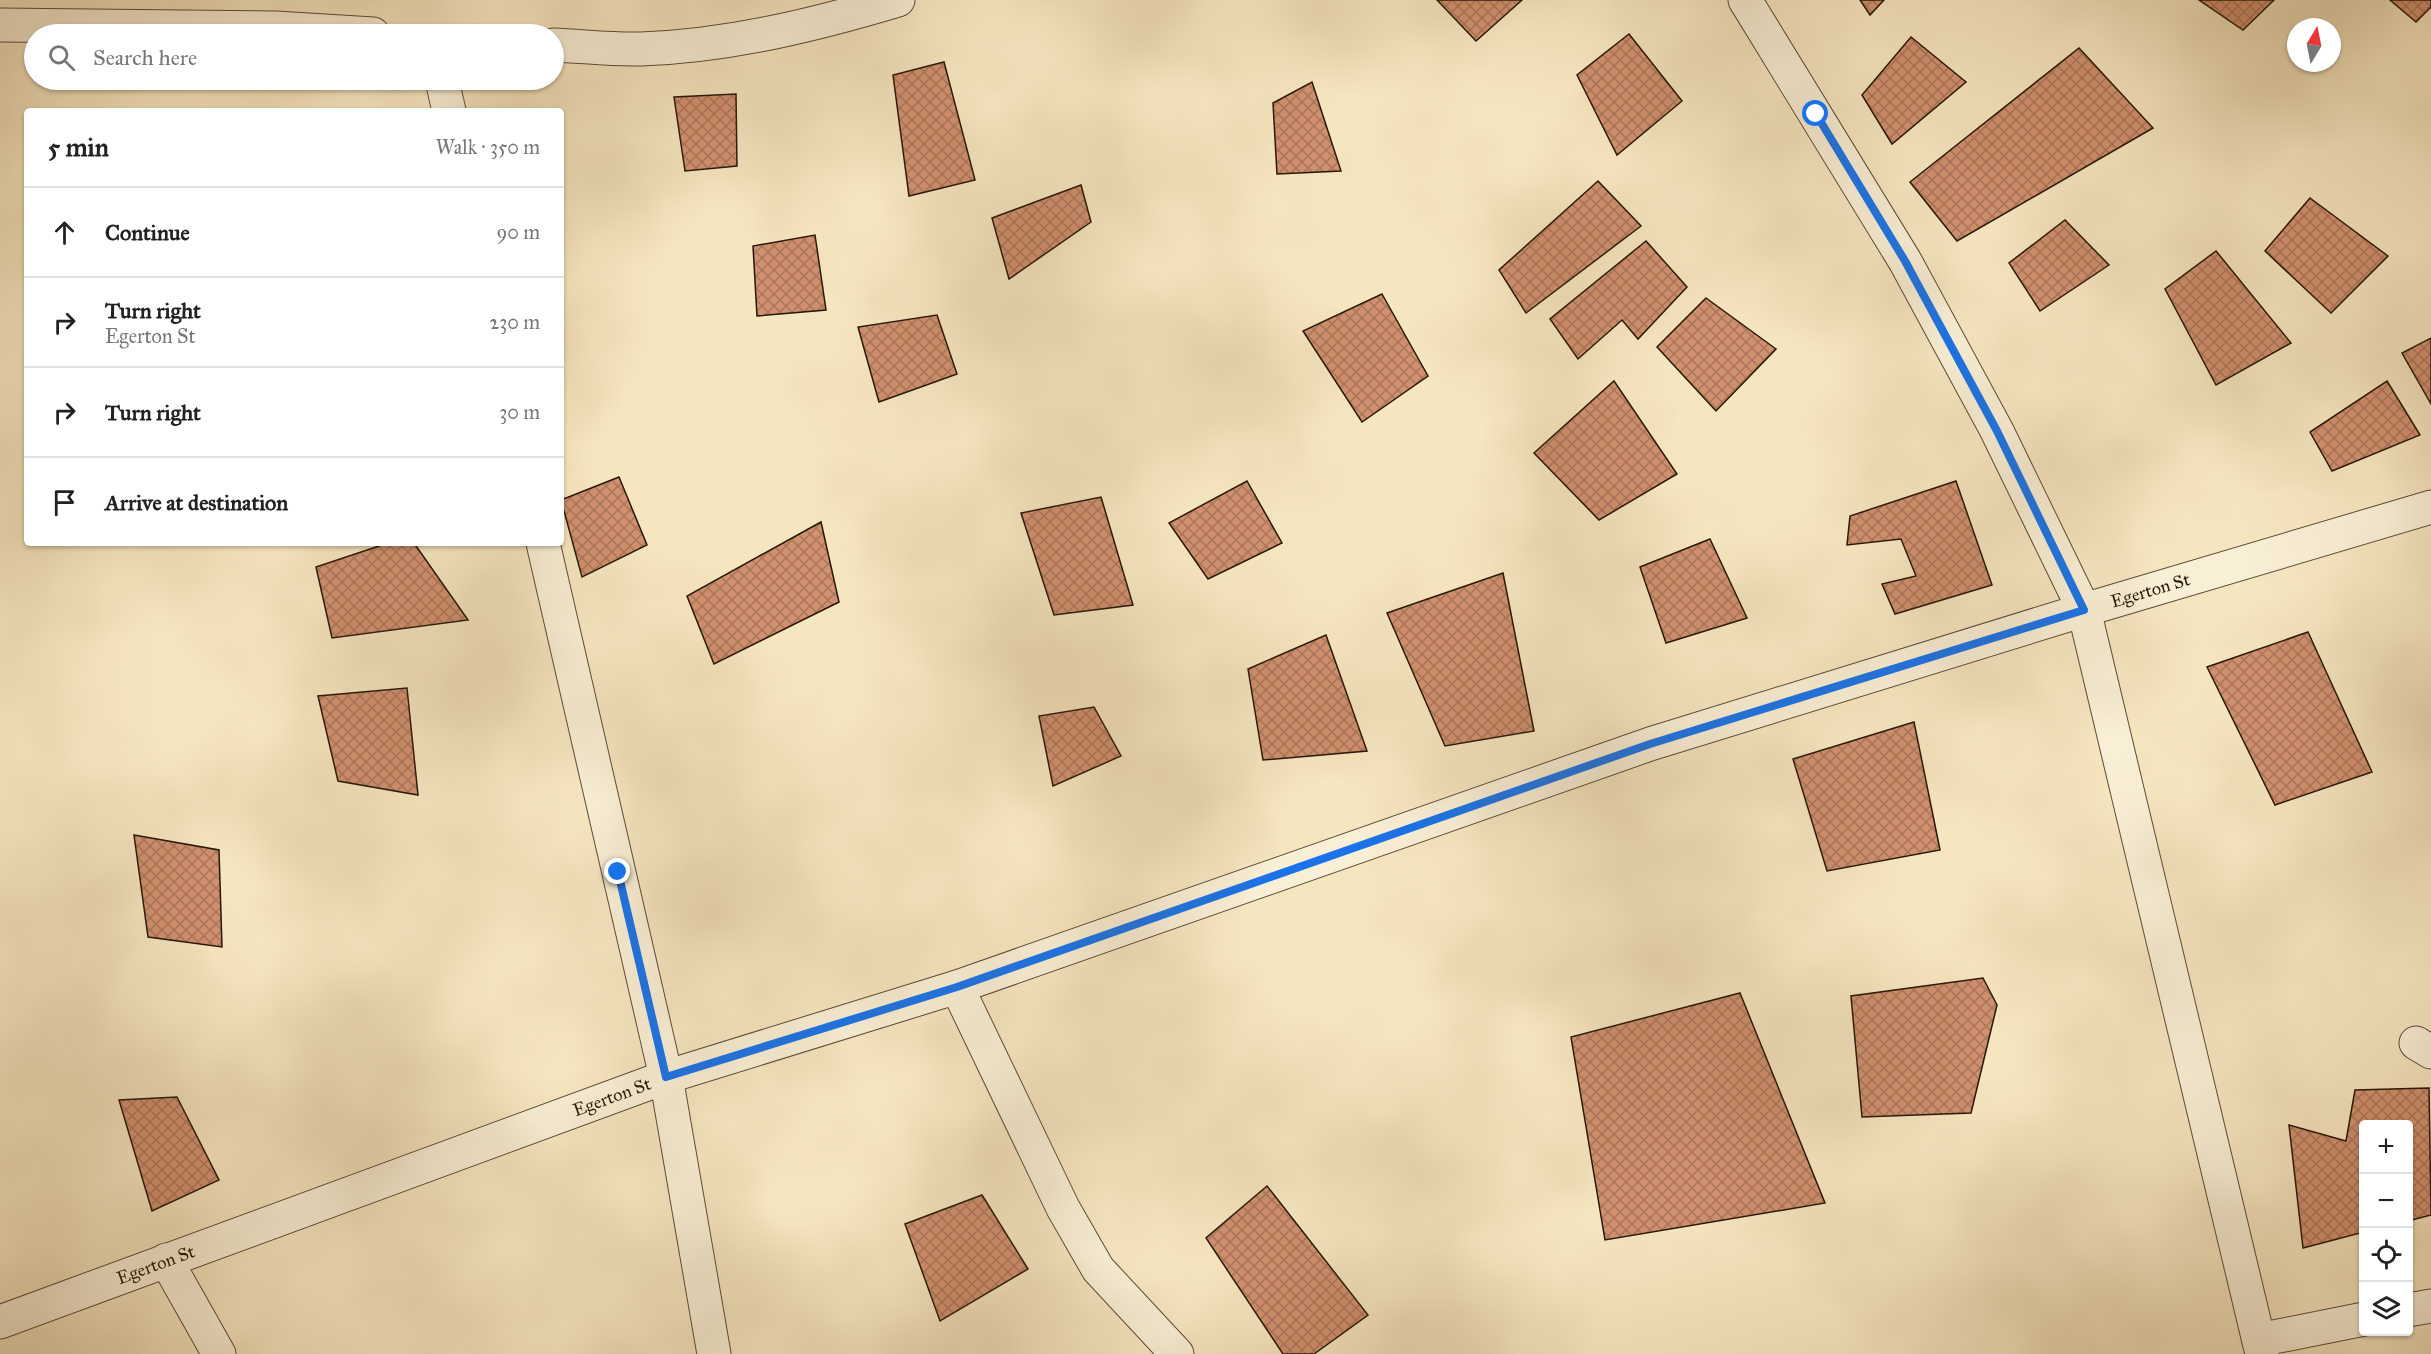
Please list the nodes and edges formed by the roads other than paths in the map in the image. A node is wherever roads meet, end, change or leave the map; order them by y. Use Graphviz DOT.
graph roads {
  1 [pos="898,0"];
  2 [pos="1744,0"];
  3 [pos="273,14"];
  4 [pos="24,24"];
  5 [pos="25,24"];
  6 [pos="323,24"];
  7 [pos="0,25"];
  8 [pos="564,45"];
  9 [pos="444,90"];
  10 [pos="448,108"];
  11 [pos="2431,507"];
  12 [pos="544,546"];
  13 [pos="2084,610"];
  14 [pos="957,987"];
  15 [pos="666,1077"];
  16 [pos="166,1260"];
  17 [pos="2431,1306"];
  18 [pos="2413,1309"];
  19 [pos="2359,1320"];
  20 [pos="0,1322"];
  21 [pos="2261,1347"];
  22 [pos="219,1354"];
  23 [pos="714,1354"];
  24 [pos="1177,1354"];
  1 -- 8 [label="street"];
  2 -- 13 [label="street"];
  3 -- 5 [label="street"];
  3 -- 6 [label="street"];
  4 -- 7 [label="street"];
  9 -- 10 [label="street"];
  11 -- 13 [label="street, Egerton St"];
  12 -- 15 [label="street"];
  13 -- 14 [label="street, Egerton St"];
  13 -- 21 [label="street"];
  14 -- 15 [label="street, Egerton St"];
  14 -- 24 [label="street"];
  15 -- 16 [label="street, Egerton St"];
  15 -- 23 [label="street"];
  16 -- 20 [label="street, Egerton St"];
  16 -- 22 [label="street"];
  17 -- 18 [label="street"];
  19 -- 21 [label="street"];
}
